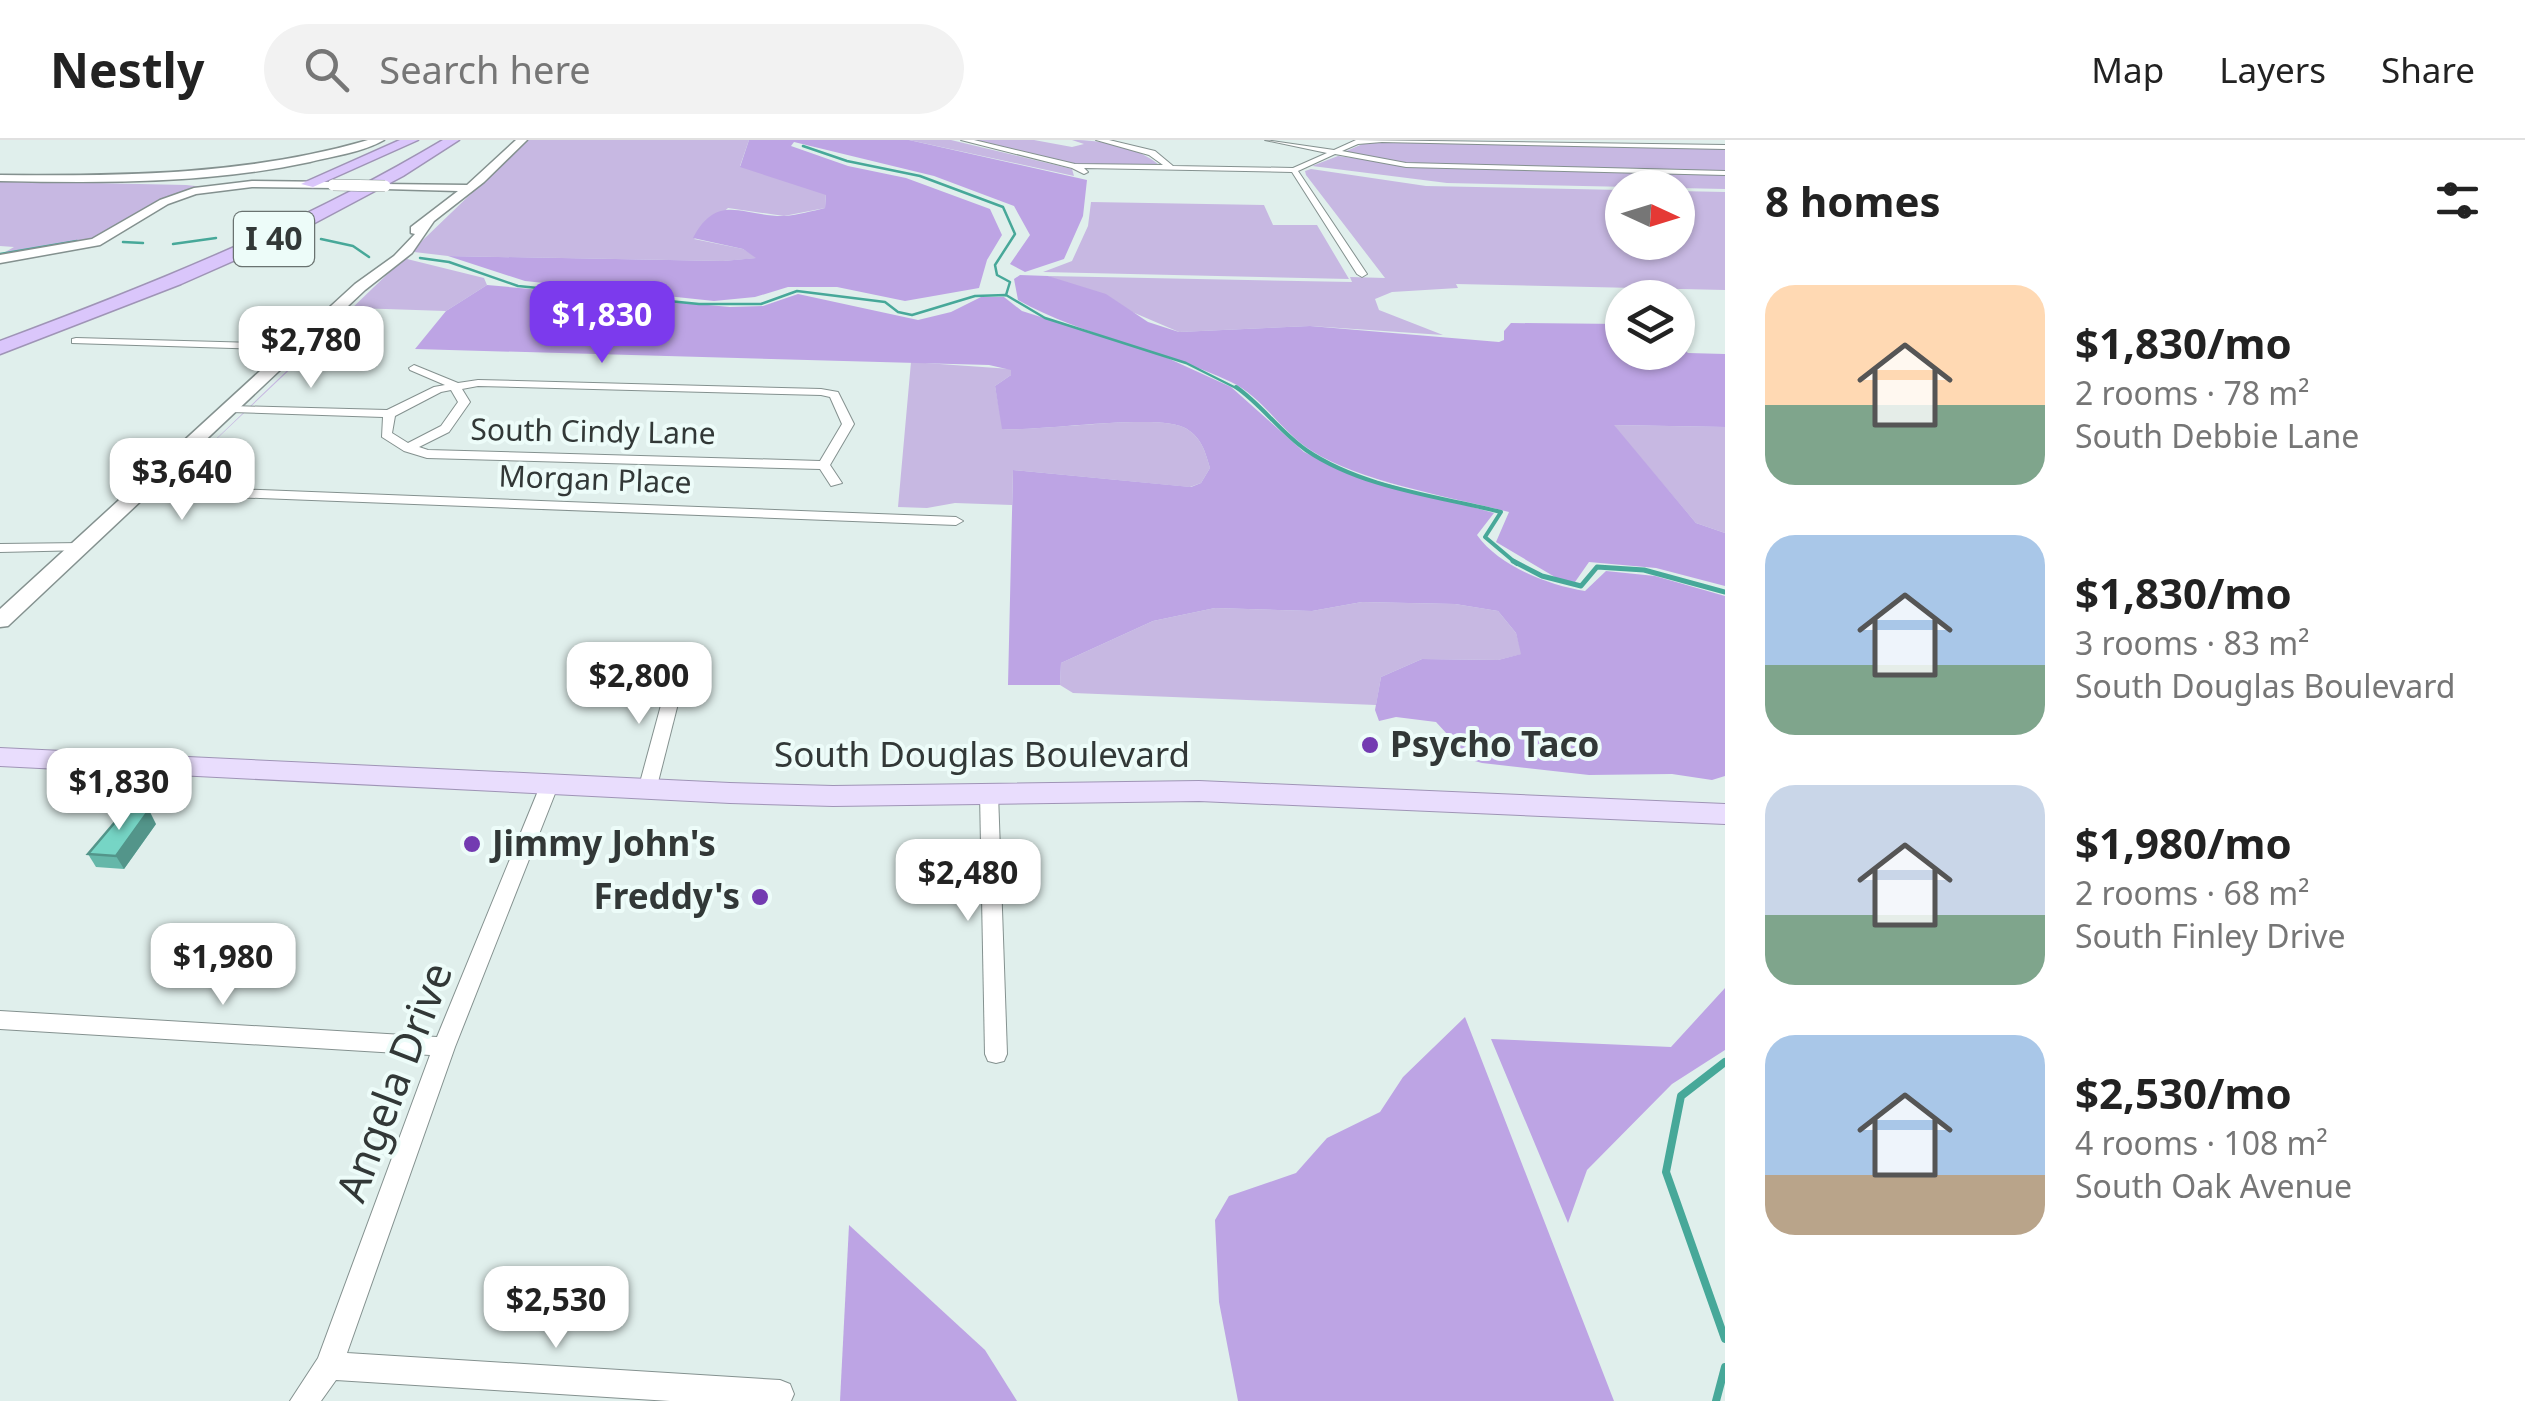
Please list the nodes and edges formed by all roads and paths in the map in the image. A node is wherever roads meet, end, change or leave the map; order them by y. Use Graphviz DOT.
graph roads {
  1 [pos="379,140"];
  2 [pos="410,140"];
  3 [pos="429,140"];
  4 [pos="452,140"];
  5 [pos="464,140"];
  6 [pos="511,140"];
  7 [pos="522,140"];
  8 [pos="965,140"];
  9 [pos="1100,140"];
  10 [pos="1269,140"];
  11 [pos="1383,140"];
  12 [pos="1488,141"];
  13 [pos="1581,142"];
  14 [pos="1725,147"];
  15 [pos="1334,153"];
  16 [pos="1075,166"];
  17 [pos="1171,168"];
  18 [pos="1294,170"];
  19 [pos="1084,172"];
  20 [pos="1725,173"];
  21 [pos="0,178"];
  22 [pos="321,182"];
  23 [pos="288,184"];
  24 [pos="411,186"];
  25 [pos="466,188"];
  26 [pos="0,262"];
  27 [pos="1362,274"];
  28 [pos="182,279"];
  29 [pos="0,335"];
  30 [pos="76,341"];
  31 [pos="294,347"];
  32 [pos="0,348"];
  33 [pos="0,360"];
  34 [pos="414,368"];
  35 [pos="453,384"];
  36 [pos="231,409"];
  37 [pos="389,414"];
  38 [pos="408,448"];
  39 [pos="824,464"];
  40 [pos="836,483"];
  41 [pos="133,498"];
  42 [pos="956,521"];
  43 [pos="82,547"];
  44 [pos="0,548"];
  45 [pos="0,621"];
  46 [pos="678,672"];
  47 [pos="0,757"];
  48 [pos="549,786"];
  49 [pos="647,790"];
  50 [pos="990,793"];
  51 [pos="1725,814"];
  52 [pos="0,1020"];
  53 [pos="444,1047"];
  54 [pos="996,1054"];
  55 [pos="329,1366"];
  56 [pos="780,1394"];
  57 [pos="304,1401"];
  1 -- 21 [label="main road"];
  2 -- 22 [label="highway"];
  3 -- 29 [label="highway, I 40"];
  4 -- 28 [label="highway, I 40"];
  5 -- 24 [label="highway"];
  6 -- 25 [label="main road"];
  7 -- 25 [label="main road"];
  8 -- 16 [label="street"];
  9 -- 17 [label="street"];
  10 -- 15 [label="street"];
  11 -- 12 [label="street"];
  11 -- 15 [label="street"];
  12 -- 13 [label="street"];
  13 -- 14 [label="street"];
  15 -- 18 [label="street"];
  15 -- 20 [label="street"];
  16 -- 17 [label="street"];
  16 -- 19 [label="street"];
  17 -- 18 [label="street"];
  18 -- 27 [label="street"];
  22 -- 23 [label="highway"];
  22 -- 24 [label="main road, bridge"];
  23 -- 26 [label="main road"];
  24 -- 25 [label="main road"];
  25 -- 31 [label="main road"];
  28 -- 32 [label="highway, I 40"];
  28 -- 33 [label="highway"];
  30 -- 31 [label="street"];
  31 -- 36 [label="main road"];
  34 -- 35 [label="street"];
  35 -- 37 [label="street"];
  35 -- 38 [label="street"];
  35 -- 39 [label="street"];
  36 -- 37 [label="street"];
  36 -- 41 [label="main road"];
  37 -- 38 [label="street"];
  38 -- 39 [label="street, South Cindy Lane"];
  39 -- 40 [label="street"];
  41 -- 42 [label="street, Morgan Place"];
  41 -- 43 [label="main road"];
  43 -- 44 [label="street"];
  43 -- 45 [label="main road"];
  46 -- 49 [label="street"];
  47 -- 48 [label="main road, South Douglas Boulevard"];
  48 -- 49 [label="main road, South Douglas Boulevard"];
  48 -- 53 [label="street, Angela Drive"];
  49 -- 50 [label="main road, South Douglas Boulevard"];
  50 -- 51 [label="main road, South Douglas Boulevard"];
  50 -- 54 [label="street"];
  52 -- 53 [label="street"];
  53 -- 55 [label="street, Angela Drive"];
  55 -- 56 [label="street"];
  55 -- 57 [label="street, Angela Drive"];
}
